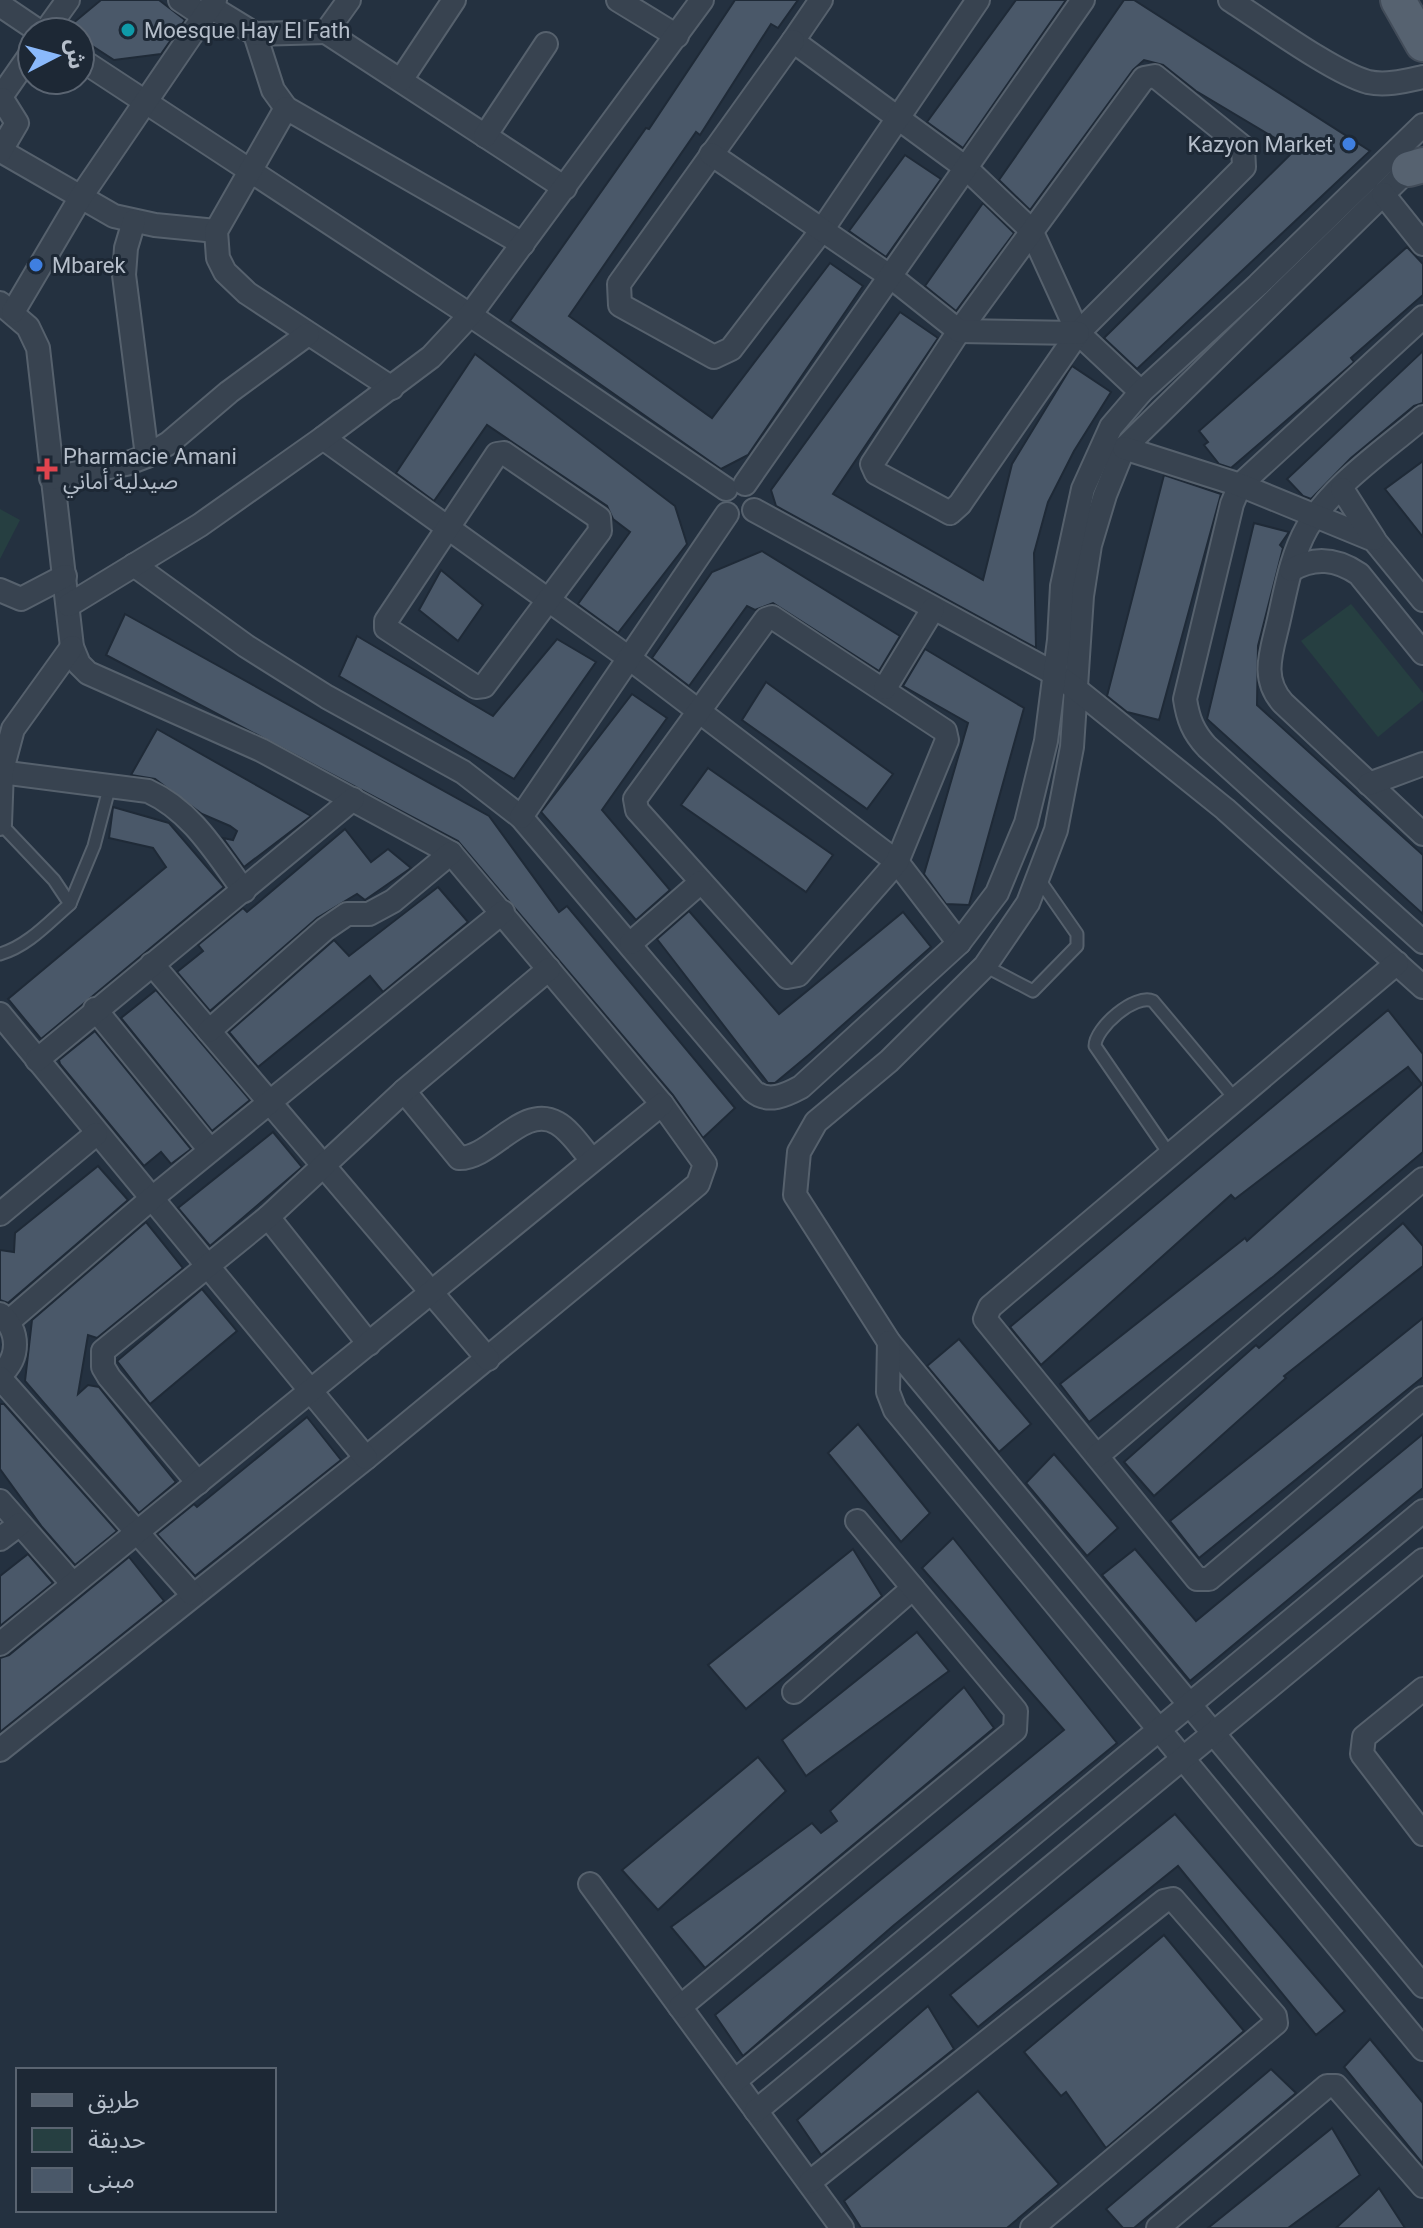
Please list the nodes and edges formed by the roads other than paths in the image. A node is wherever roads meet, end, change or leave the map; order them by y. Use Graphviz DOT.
graph roads {
  1 [pos="68,0"];
  2 [pos="180,0"];
  3 [pos="349,0"];
  4 [pos="454,0"];
  5 [pos="618,0"];
  6 [pos="702,0"];
  7 [pos="821,0"];
  8 [pos="978,0"];
  9 [pos="1083,0"];
  10 [pos="1230,0"];
  11 [pos="1398,0"];
  12 [pos="0,5"];
  13 [pos="210,8"];
  14 [pos="18,16"];
  15 [pos="56,16"];
  16 [pos="326,32"];
  17 [pos="291,33"];
  18 [pos="255,34"];
  19 [pos="677,36"];
  20 [pos="793,41"];
  21 [pos="546,44"];
  22 [pos="1423,44"];
  23 [pos="264,62"];
  24 [pos="96,70"];
  25 [pos="16,76"];
  26 [pos="1423,77"];
  27 [pos="401,80"];
  28 [pos="1,98"];
  29 [pos="145,102"];
  30 [pos="286,108"];
  31 [pos="898,118"];
  32 [pos="1423,125"];
  33 [pos="485,136"];
  34 [pos="0,152"];
  35 [pos="711,154"];
  36 [pos="1418,163"];
  37 [pos="966,168"];
  38 [pos="251,171"];
  39 [pos="565,188"];
  40 [pos="1383,194"];
  41 [pos="82,195"];
  42 [pos="134,221"];
  43 [pos="822,230"];
  44 [pos="1031,230"];
  45 [pos="216,231"];
  46 [pos="523,244"];
  47 [pos="1423,244"];
  48 [pos="891,277"];
  49 [pos="6,308"];
  50 [pos="470,315"];
  51 [pos="1423,317"];
  52 [pos="959,331"];
  53 [pos="1078,333"];
  54 [pos="308,334"];
  55 [pos="392,388"];
  56 [pos="1141,392"];
  57 [pos="1421,424"];
  58 [pos="323,438"];
  59 [pos="1124,448"];
  60 [pos="147,456"];
  61 [pos="51,478"];
  62 [pos="1240,485"];
  63 [pos="736,486"];
  64 [pos="1342,489"];
  65 [pos="754,510"];
  66 [pos="727,514"];
  67 [pos="1317,514"];
  68 [pos="446,527"];
  69 [pos="1374,540"];
  70 [pos="134,565"];
  71 [pos="1291,570"];
  72 [pos="65,576"];
  73 [pos="0,590"];
  74 [pos="548,600"];
  75 [pos="1423,600"];
  76 [pos="69,605"];
  77 [pos="933,609"];
  78 [pos="72,647"];
  79 [pos="1423,653"];
  80 [pos="629,658"];
  81 [pos="1055,674"];
  82 [pos="885,688"];
  83 [pos="1076,689"];
  84 [pos="697,710"];
  85 [pos="1423,764"];
  86 [pos="1,771"];
  87 [pos="1369,784"];
  88 [pos="110,785"];
  89 [pos="353,799"];
  90 [pos="521,817"];
  91 [pos="0,824"];
  92 [pos="1423,834"];
  93 [pos="451,853"];
  94 [pos="897,862"];
  95 [pos="1038,878"];
  96 [pos="701,882"];
  97 [pos="244,891"];
  98 [pos="70,904"];
  99 [pos="503,912"];
  100 [pos="1423,942"];
  101 [pos="631,943"];
  102 [pos="959,943"];
  103 [pos="0,954"];
  104 [pos="1397,963"];
  105 [pos="152,964"];
  106 [pos="985,966"];
  107 [pos="549,969"];
  108 [pos="1423,987"];
  109 [pos="95,1009"];
  110 [pos="0,1014"];
  111 [pos="209,1031"];
  112 [pos="37,1060"];
  113 [pos="404,1091"];
  114 [pos="1236,1100"];
  115 [pos="271,1102"];
  116 [pos="662,1104"];
  117 [pos="96,1134"];
  118 [pos="210,1150"];
  119 [pos="1170,1155"];
  120 [pos="592,1160"];
  121 [pos="324,1167"];
  122 [pos="1423,1179"];
  123 [pos="151,1199"];
  124 [pos="0,1214"];
  125 [pos="268,1217"];
  126 [pos="206,1267"];
  127 [pos="432,1292"];
  128 [pos="4,1318"];
  129 [pos="889,1342"];
  130 [pos="369,1344"];
  131 [pos="488,1359"];
  132 [pos="0,1376"];
  133 [pos="312,1391"];
  134 [pos="1423,1398"];
  135 [pos="1097,1456"];
  136 [pos="366,1458"];
  137 [pos="198,1483"];
  138 [pos="0,1501"];
  139 [pos="1423,1511"];
  140 [pos="857,1521"];
  141 [pos="20,1524"];
  142 [pos="138,1532"];
  143 [pos="0,1539"];
  144 [pos="1423,1560"];
  145 [pos="73,1584"];
  146 [pos="913,1588"];
  147 [pos="192,1594"];
  148 [pos="0,1644"];
  149 [pos="1423,1689"];
  150 [pos="794,1692"];
  151 [pos="1188,1705"];
  152 [pos="1159,1730"];
  153 [pos="1213,1735"];
  154 [pos="0,1750"];
  155 [pos="1183,1760"];
  156 [pos="1423,1834"];
  157 [pos="590,1884"];
  158 [pos="1423,1986"];
  159 [pos="680,2007"];
  160 [pos="1423,2049"];
  161 [pos="735,2081"];
  162 [pos="756,2111"];
  163 [pos="810,2182"];
  164 [pos="1423,2186"];
  165 [pos="842,2228"];
  166 [pos="1032,2228"];
  167 [pos="1158,2228"];
  1 -- 15 [label="street"];
  2 -- 13 [label="street"];
  3 -- 16 [label="street"];
  4 -- 27 [label="street"];
  5 -- 19 [label="street"];
  6 -- 19 [label="street"];
  7 -- 20 [label="street"];
  8 -- 31 [label="street"];
  9 -- 37 [label="street"];
  10 -- 26 [label="street"];
  11 -- 22 [label="main road"];
  12 -- 14 [label="street"];
  13 -- 18 [label="street"];
  13 -- 29 [label="street"];
  16 -- 17 [label="street"];
  16 -- 27 [label="street"];
  17 -- 18 [label="street"];
  17 -- 23 [label="street"];
  18 -- 23 [label="street"];
  19 -- 39 [label="street"];
  20 -- 31 [label="street"];
  20 -- 35 [label="street"];
  21 -- 33 [label="street"];
  23 -- 30 [label="street"];
  24 -- 29 [label="street"];
  25 -- 28 [label="street"];
  27 -- 33 [label="street"];
  28 -- 34 [label="street"];
  29 -- 38 [label="street"];
  29 -- 41 [label="street"];
  30 -- 38 [label="street"];
  30 -- 46 [label="street"];
  31 -- 37 [label="street"];
  31 -- 43 [label="street"];
  32 -- 56 [label="street"];
  33 -- 39 [label="street"];
  34 -- 41 [label="street"];
  35 -- 43 [label="street"];
  35 -- 43 [label="street"];
  36 -- 40 [label="street"];
  37 -- 44 [label="street"];
  37 -- 48 [label="street"];
  38 -- 45 [label="street"];
  38 -- 50 [label="street"];
  39 -- 46 [label="street"];
  40 -- 47 [label="street"];
  40 -- 59 [label="street"];
  41 -- 42 [label="street"];
  41 -- 49 [label="street"];
  42 -- 45 [label="street"];
  42 -- 60 [label="street"];
  43 -- 48 [label="street"];
  44 -- 52 [label="street"];
  44 -- 53 [label="street"];
  44 -- 53 [label="street"];
  45 -- 54 [label="street"];
  46 -- 50 [label="street"];
  48 -- 52 [label="street"];
  48 -- 63 [label="street"];
  49 -- 61 [label="street"];
  50 -- 55 [label="street"];
  50 -- 63 [label="street"];
  51 -- 62 [label="street"];
  52 -- 53 [label="street"];
  52 -- 53 [label="street"];
  53 -- 56 [label="street"];
  54 -- 55 [label="street"];
  54 -- 60 [label="street"];
  55 -- 58 [label="street"];
  56 -- 81 [label="street"];
  57 -- 64 [label="street"];
  58 -- 68 [label="street"];
  58 -- 70 [label="street"];
  59 -- 62 [label="street"];
  59 -- 83 [label="street"];
  60 -- 61 [label="street"];
  61 -- 72 [label="street"];
  62 -- 67 [label="street"];
  62 -- 100 [label="street"];
  63 -- 65 [label="street"];
  63 -- 66 [label="street"];
  64 -- 67 [label="street"];
  64 -- 69 [label="street"];
  65 -- 66 [label="street"];
  65 -- 77 [label="street"];
  66 -- 80 [label="street"];
  67 -- 69 [label="street"];
  67 -- 71 [label="street"];
  68 -- 74 [label="street"];
  68 -- 74 [label="street"];
  68 -- 74 [label="street"];
  69 -- 75 [label="street"];
  70 -- 76 [label="street"];
  70 -- 90 [label="street"];
  71 -- 79 [label="street"];
  71 -- 87 [label="street"];
  72 -- 73 [label="street"];
  72 -- 76 [label="street"];
  74 -- 80 [label="street"];
  76 -- 78 [label="street"];
  77 -- 81 [label="street"];
  77 -- 82 [label="street"];
  78 -- 86 [label="street"];
  78 -- 89 [label="street"];
  80 -- 84 [label="street"];
  80 -- 90 [label="street"];
  81 -- 83 [label="street"];
  81 -- 102 [label="street"];
  82 -- 84 [label="street"];
  82 -- 94 [label="street"];
  83 -- 95 [label="street"];
  83 -- 104 [label="street"];
  84 -- 94 [label="street"];
  84 -- 96 [label="street"];
  85 -- 87 [label="street"];
  86 -- 88 [label="street"];
  86 -- 91 [label="street"];
  87 -- 92 [label="street"];
  88 -- 97 [label="street"];
  88 -- 98 [label="lane"];
  89 -- 93 [label="street"];
  89 -- 97 [label="street"];
  90 -- 101 [label="street"];
  91 -- 98 [label="lane"];
  93 -- 99 [label="street"];
  93 -- 111 [label="street"];
  94 -- 96 [label="street"];
  94 -- 102 [label="street"];
  95 -- 106 [label="street"];
  95 -- 106 [label="lane"];
  96 -- 101 [label="street"];
  97 -- 105 [label="street"];
  98 -- 103 [label="lane"];
  99 -- 107 [label="street"];
  99 -- 115 [label="street"];
  101 -- 102 [label="street"];
  104 -- 108 [label="street"];
  104 -- 114 [label="street"];
  105 -- 109 [label="street"];
  105 -- 111 [label="street"];
  106 -- 129 [label="street"];
  107 -- 113 [label="street"];
  107 -- 116 [label="street"];
  109 -- 112 [label="street"];
  109 -- 118 [label="street"];
  110 -- 112 [label="street"];
  111 -- 115 [label="street"];
  112 -- 117 [label="street"];
  113 -- 120 [label="street"];
  113 -- 121 [label="street"];
  114 -- 119 [label="street"];
  114 -- 119 [label="lane"];
  115 -- 118 [label="street"];
  115 -- 121 [label="street"];
  116 -- 120 [label="street"];
  116 -- 131 [label="street"];
  117 -- 123 [label="street"];
  117 -- 124 [label="street"];
  118 -- 123 [label="street"];
  119 -- 135 [label="street"];
  120 -- 127 [label="street"];
  121 -- 125 [label="street"];
  121 -- 127 [label="street"];
  122 -- 135 [label="street"];
  123 -- 126 [label="street"];
  123 -- 128 [label="street"];
  125 -- 126 [label="street"];
  125 -- 130 [label="street"];
  126 -- 133 [label="street"];
  126 -- 137 [label="street"];
  127 -- 130 [label="street"];
  127 -- 131 [label="street"];
  128 -- 132 [label="street"];
  129 -- 151 [label="street"];
  129 -- 152 [label="street"];
  130 -- 133 [label="street"];
  131 -- 136 [label="street"];
  132 -- 142 [label="street"];
  133 -- 136 [label="street"];
  133 -- 137 [label="street"];
  134 -- 135 [label="street"];
  136 -- 147 [label="street"];
  137 -- 142 [label="street"];
  138 -- 141 [label="street"];
  139 -- 151 [label="street"];
  140 -- 146 [label="street"];
  141 -- 143 [label="street"];
  141 -- 145 [label="street"];
  142 -- 145 [label="street"];
  142 -- 147 [label="street"];
  144 -- 153 [label="street"];
  145 -- 148 [label="street"];
  146 -- 150 [label="street"];
  146 -- 159 [label="street"];
  147 -- 154 [label="street"];
  149 -- 156 [label="street"];
  151 -- 152 [label="street"];
  151 -- 153 [label="street"];
  152 -- 155 [label="street"];
  152 -- 161 [label="street"];
  153 -- 155 [label="street"];
  153 -- 158 [label="street"];
  155 -- 160 [label="street"];
  155 -- 162 [label="street"];
  157 -- 159 [label="street"];
  159 -- 161 [label="street"];
  161 -- 162 [label="street"];
  162 -- 163 [label="street"];
  163 -- 165 [label="street"];
  163 -- 166 [label="street"];
  164 -- 167 [label="street"];
}
